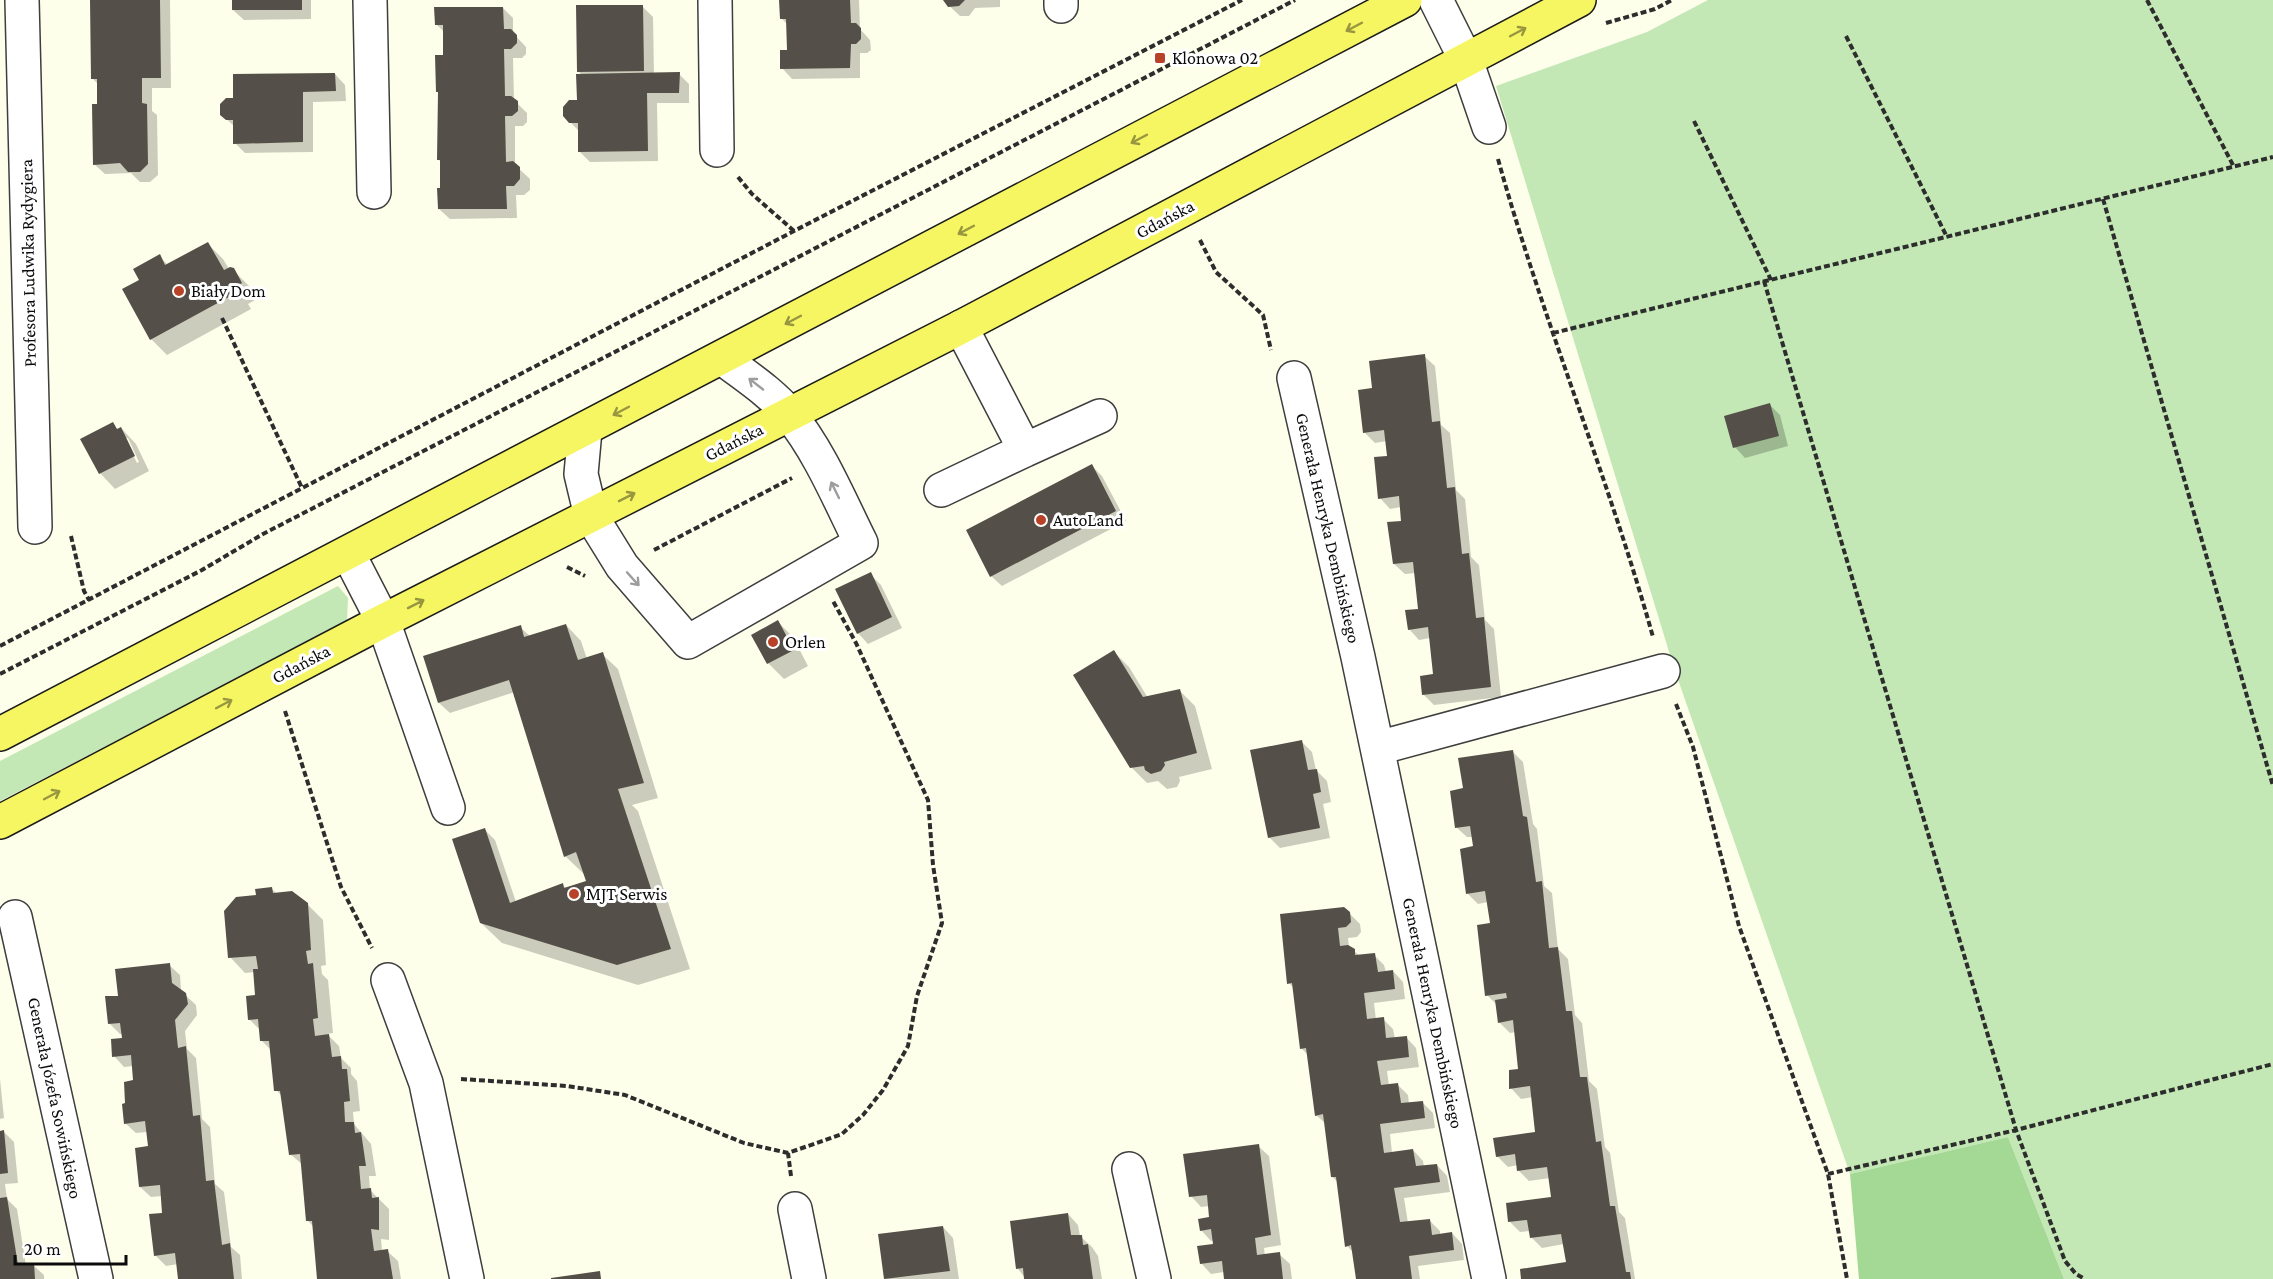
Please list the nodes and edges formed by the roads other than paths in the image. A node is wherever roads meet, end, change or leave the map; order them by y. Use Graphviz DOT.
graph roads {
  1 [pos="22,0"];
  2 [pos="370,0"];
  3 [pos="715,0"];
  4 [pos="1405,0"];
  5 [pos="1436,0"];
  6 [pos="1579,0"];
  7 [pos="1466,60"];
  8 [pos="1489,127"];
  9 [pos="717,150"];
  10 [pos="374,192"];
  11 [pos="961,327"];
  12 [pos="722,358"];
  13 [pos="1294,378"];
  14 [pos="789,414"];
  15 [pos="1100,416"];
  16 [pos="585,430"];
  17 [pos="1025,450"];
  18 [pos="941,490"];
  19 [pos="591,516"];
  20 [pos="35,527"];
  21 [pos="348,553"];
  22 [pos="383,621"];
  23 [pos="1663,671"];
  24 [pos="0,734"];
  25 [pos="1378,748"];
  26 [pos="448,808"];
  27 [pos="0,822"];
  28 [pos="15,917"];
  29 [pos="388,980"];
  30 [pos="1130,1169"];
  31 [pos="795,1209"];
  32 [pos="96,1279"];
  33 [pos="467,1279"];
  34 [pos="809,1279"];
  35 [pos="1154,1279"];
  36 [pos="1489,1279"];
  1 -- 20 [label="street, Profesora Ludwika Rydygiera"];
  2 -- 10 [label="street"];
  3 -- 9 [label="street"];
  4 -- 12 [label="main road, one-way"];
  5 -- 7 [label="street"];
  7 -- 6 [label="main road, Gdańska, one-way"];
  7 -- 8 [label="street"];
  7 -- 11 [label="main road, Gdańska"];
  11 -- 14 [label="main road, Gdańska"];
  11 -- 17 [label="street"];
  14 -- 12 [label="street, one-way"];
  12 -- 16 [label="main road, one-way"];
  13 -- 25 [label="street, Generała Henryka Dembińskiego"];
  19 -- 14 [label="main road, Gdańska, one-way"];
  19 -- 14 [label="street, one-way"];
  15 -- 17 [label="street"];
  16 -- 19 [label="street"];
  16 -- 21 [label="main road"];
  17 -- 18 [label="street"];
  22 -- 19 [label="main road, Gdańska, one-way"];
  21 -- 22 [label="street"];
  21 -- 24 [label="main road"];
  22 -- 26 [label="street"];
  27 -- 22 [label="main road, Gdańska, one-way"];
  23 -- 25 [label="street"];
  25 -- 36 [label="street, Generała Henryka Dembińskiego"];
  28 -- 32 [label="street, Generała Józefa Sowińskiego"];
  29 -- 33 [label="street"];
  30 -- 35 [label="street"];
  31 -- 34 [label="street"];
}
